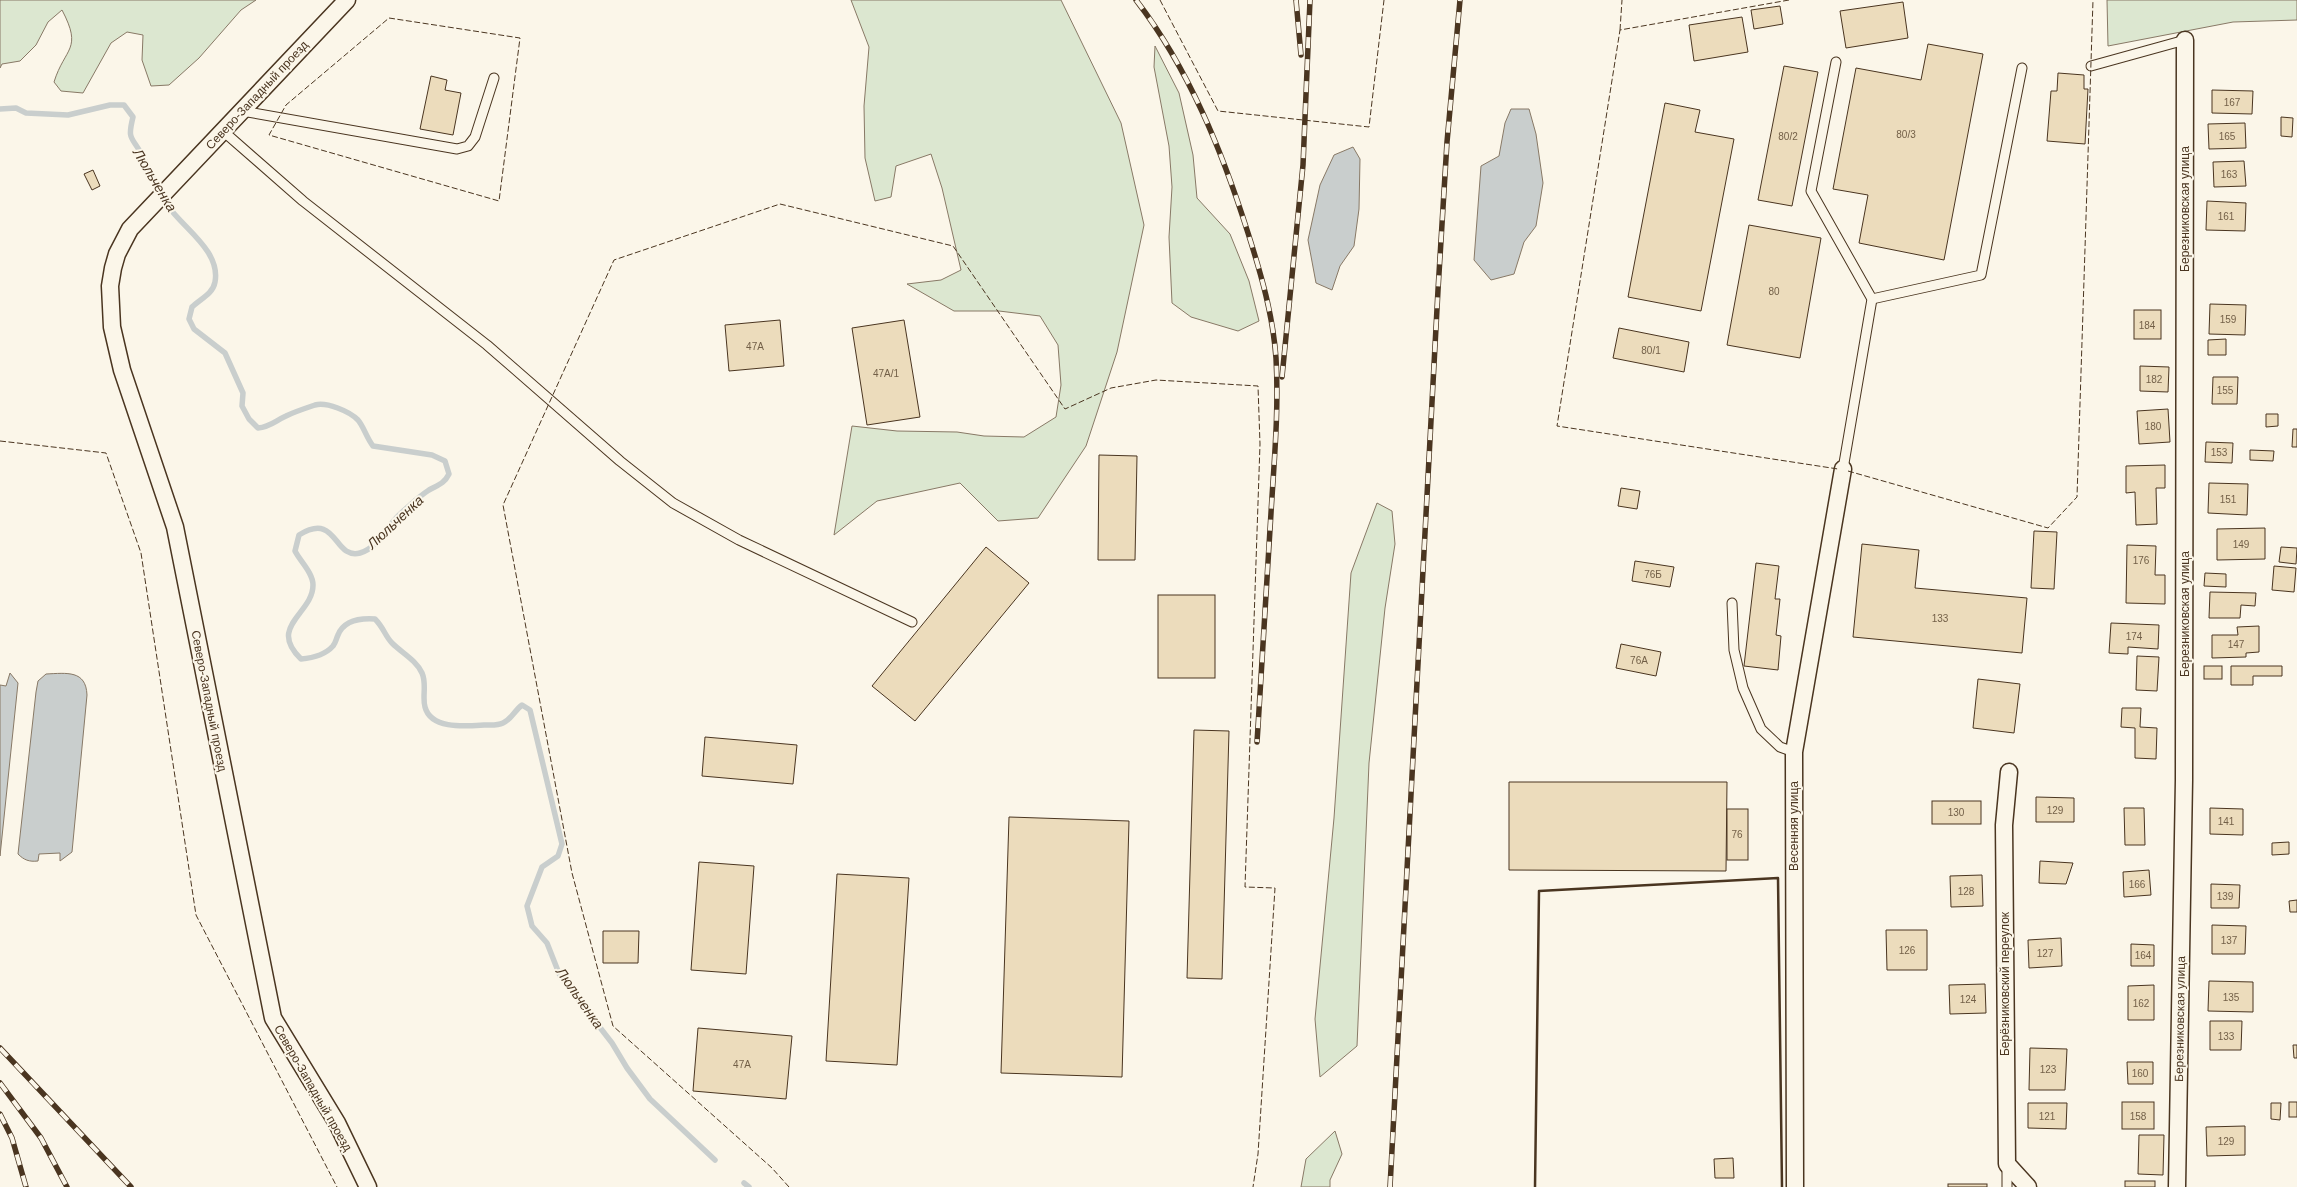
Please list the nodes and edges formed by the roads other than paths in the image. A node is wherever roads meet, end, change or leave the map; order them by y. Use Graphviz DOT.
graph roads {
  1 [pos="347,0"];
  2 [pos="2185,40"];
  3 [pos="1836,62"];
  4 [pos="2092,66"];
  5 [pos="2022,68"];
  6 [pos="494,78"];
  7 [pos="242,111"];
  8 [pos="223,132"];
  9 [pos="1872,300"];
  10 [pos="1843,470"];
  11 [pos="1732,603"];
  12 [pos="912,622"];
  13 [pos="1794,752"];
  14 [pos="2009,772"];
  15 [pos="2007,1164"];
  16 [pos="368,1187"];
  17 [pos="1795,1187"];
  18 [pos="2007,1187"];
  19 [pos="2028,1187"];
  20 [pos="2177,1187"];
  1 -- 7 [label="street, Северо-Западный проезд"];
  2 -- 4 [label="lane"];
  2 -- 20 [label="street, Березниковская улица"];
  3 -- 9 [label="lane"];
  5 -- 9 [label="lane"];
  6 -- 7 [label="lane"];
  7 -- 8 [label="street, Северо-Западный проезд"];
  8 -- 12 [label="lane"];
  8 -- 16 [label="street, Северо-Западный проезд"];
  9 -- 10 [label="lane"];
  10 -- 13 [label="street, Весенняя улица"];
  11 -- 13 [label="lane"];
  13 -- 17 [label="street, Весенняя улица"];
  14 -- 15 [label="street, Берёзниковский переулок"];
  15 -- 18 [label="lane"];
  15 -- 19 [label="street"];
}
